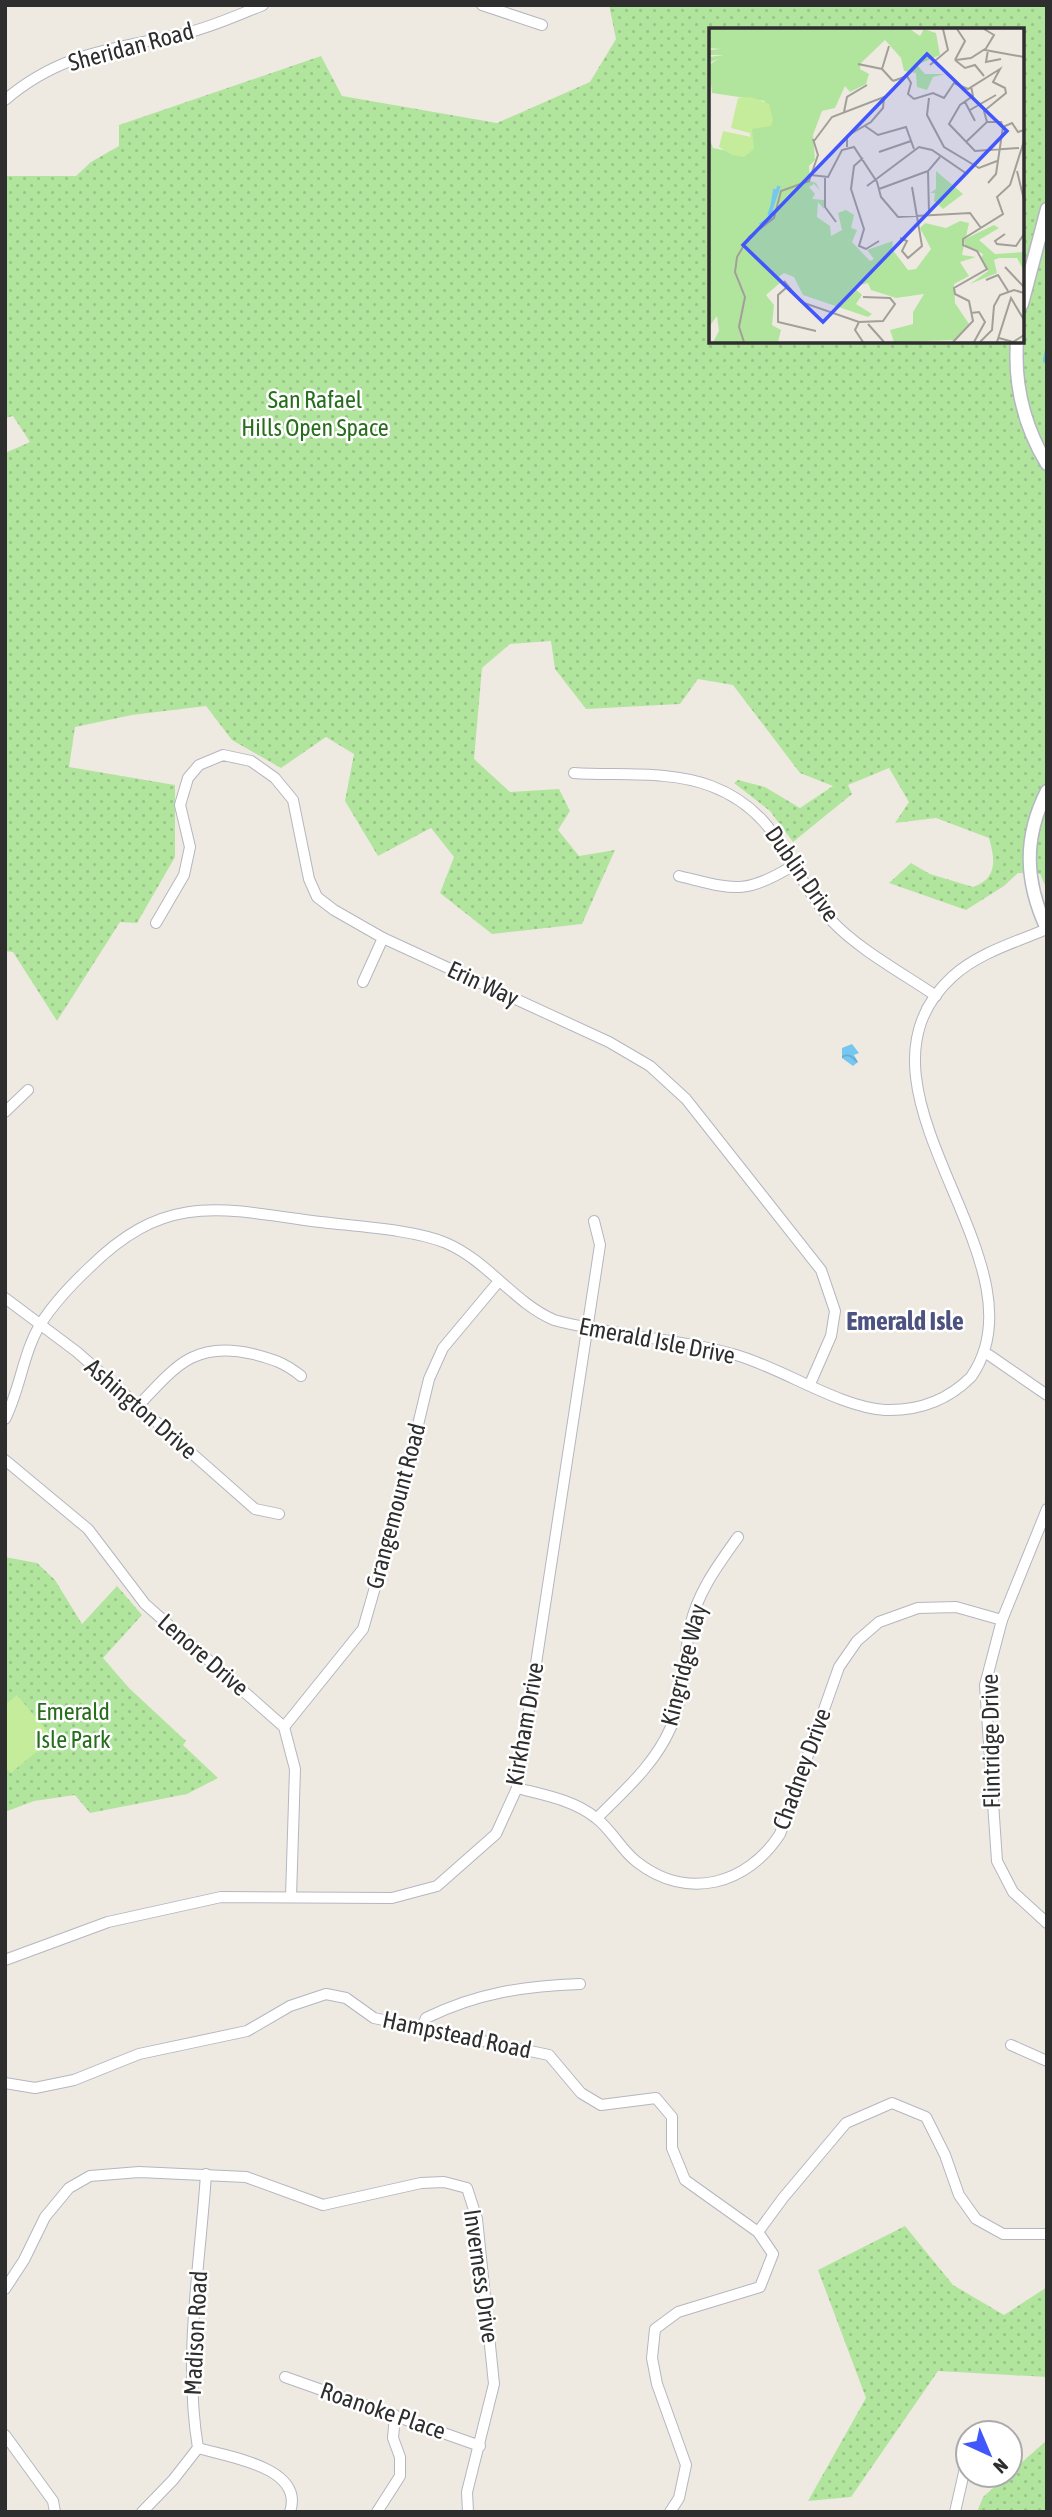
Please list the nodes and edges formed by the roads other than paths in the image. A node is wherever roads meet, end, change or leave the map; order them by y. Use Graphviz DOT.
graph roads {
  1 [pos="263,5"];
  2 [pos="482,5"];
  3 [pos="542,25"];
  4 [pos="5,100"];
  5 [pos="1047,209"];
  6 [pos="1024,296"];
  7 [pos="1017,343"];
  8 [pos="1047,464"];
  9 [pos="574,773"];
  10 [pos="1047,791"];
  11 [pos="794,865"];
  12 [pos="679,876"];
  13 [pos="156,923"];
  14 [pos="1047,929"];
  15 [pos="383,938"];
  16 [pos="363,982"];
  17 [pos="936,996"];
  18 [pos="28,1090"];
  19 [pos="5,1112"];
  20 [pos="937,1117"];
  21 [pos="594,1221"];
  22 [pos="499,1281"];
  23 [pos="5,1298"];
  24 [pos="39,1326"];
  25 [pos="1000,1328"];
  26 [pos="588,1329"];
  27 [pos="989,1355"];
  28 [pos="301,1376"];
  29 [pos="810,1384"];
  30 [pos="1047,1395"];
  31 [pos="138,1406"];
  32 [pos="5,1419"];
  33 [pos="5,1460"];
  34 [pos="1047,1509"];
  35 [pos="279,1514"];
  36 [pos="738,1537"];
  37 [pos="1002,1620"];
  38 [pos="284,1727"];
  39 [pos="517,1788"];
  40 [pos="597,1818"];
  41 [pos="291,1897"];
  42 [pos="1047,1923"];
  43 [pos="5,1960"];
  44 [pos="580,1984"];
  45 [pos="421,2030"];
  46 [pos="1012,2045"];
  47 [pos="1047,2061"];
  48 [pos="5,2083"];
  49 [pos="205,2174"];
  50 [pos="758,2232"];
  51 [pos="1047,2234"];
  52 [pos="5,2289"];
  53 [pos="285,2377"];
  54 [pos="395,2415"];
  55 [pos="5,2435"];
  56 [pos="480,2446"];
  57 [pos="198,2448"];
  58 [pos="960,2489"];
  59 [pos="55,2512"];
  60 [pos="142,2512"];
  61 [pos="290,2512"];
  62 [pos="377,2512"];
  63 [pos="468,2512"];
  64 [pos="670,2512"];
  65 [pos="955,2512"];
  1 -- 4 [label="street, Sheridan Road"];
  2 -- 3 [label="street"];
  5 -- 6 [label="street"];
  7 -- 8 [label="street"];
  9 -- 11 [label="street, Dublin Drive"];
  10 -- 14 [label="street"];
  11 -- 12 [label="street"];
  11 -- 17 [label="street, Dublin Drive"];
  13 -- 15 [label="street, Erin Way"];
  14 -- 17 [label="street"];
  15 -- 16 [label="street"];
  15 -- 29 [label="street, Erin Way"];
  17 -- 20 [label="street"];
  18 -- 19 [label="street"];
  21 -- 26 [label="street, Kirkham Drive"];
  22 -- 24 [label="street, Emerald Isle Drive"];
  22 -- 26 [label="street, Emerald Isle Drive"];
  22 -- 38 [label="street, Grangemount Road"];
  23 -- 24 [label="street, Ashington Drive"];
  24 -- 31 [label="street, Ashington Drive"];
  24 -- 32 [label="street, Emerald Isle Drive"];
  25 -- 27 [label="street, Emerald Isle Drive"];
  26 -- 29 [label="street, Emerald Isle Drive"];
  26 -- 39 [label="street, Kirkham Drive"];
  27 -- 29 [label="street, Emerald Isle Drive"];
  27 -- 30 [label="street"];
  28 -- 31 [label="street"];
  31 -- 35 [label="street, Ashington Drive"];
  33 -- 38 [label="street, Lenore Drive"];
  34 -- 37 [label="street, Flintridge Drive"];
  36 -- 40 [label="street, Kingridge Way"];
  37 -- 40 [label="street, Chadney Drive"];
  37 -- 42 [label="street, Flintridge Drive"];
  38 -- 41 [label="street"];
  39 -- 40 [label="street, Chadney Drive"];
  39 -- 41 [label="street, Kirkham Drive"];
  41 -- 43 [label="street, Kirkham Drive"];
  44 -- 45 [label="street"];
  45 -- 48 [label="street, Hampstead Road"];
  45 -- 50 [label="street, Hampstead Road"];
  46 -- 47 [label="street"];
  49 -- 52 [label="street, Inverness Drive"];
  49 -- 56 [label="street, Inverness Drive"];
  49 -- 57 [label="street, Madison Road"];
  50 -- 51 [label="street"];
  50 -- 64 [label="street"];
  53 -- 54 [label="street, Roanoke Place"];
  54 -- 56 [label="street, Roanoke Place"];
  54 -- 62 [label="street"];
  55 -- 59 [label="street"];
  56 -- 63 [label="street, Inverness Drive"];
  57 -- 60 [label="street"];
  57 -- 61 [label="street"];
  58 -- 65 [label="street"];
}
